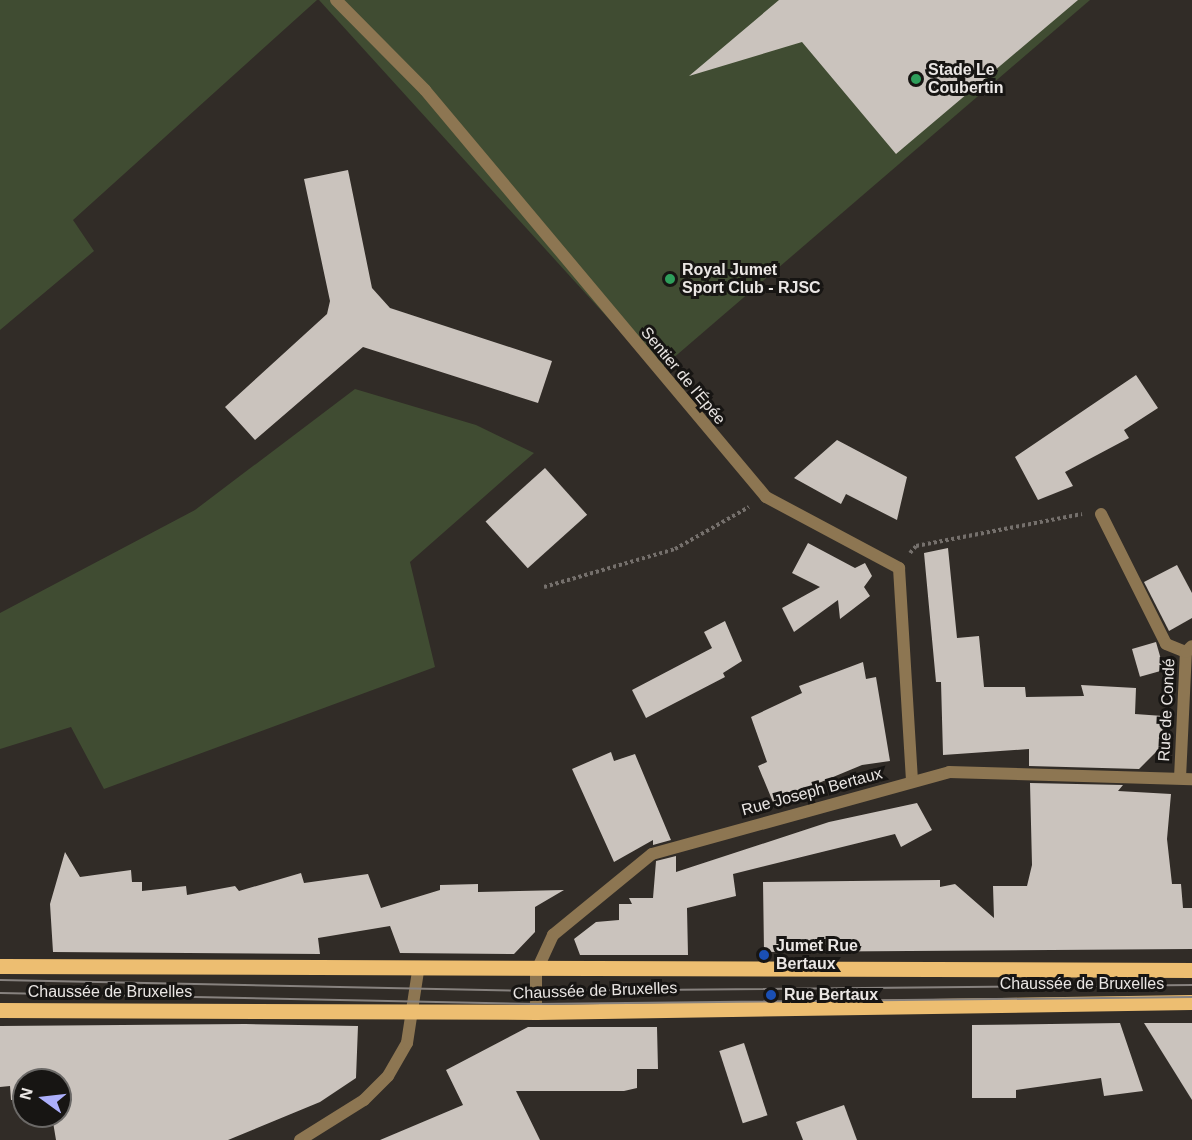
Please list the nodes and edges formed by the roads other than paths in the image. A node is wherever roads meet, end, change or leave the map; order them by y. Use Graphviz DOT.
graph roads {
  1 [pos="336,0"];
  2 [pos="1101,514"];
  3 [pos="1189,649"];
  4 [pos="1186,778"];
  5 [pos="912,782"];
  6 [pos="0,966"];
  7 [pos="1192,970"];
  8 [pos="418,971"];
  9 [pos="536,972"];
  10 [pos="1192,1002"];
  11 [pos="0,1010"];
  12 [pos="415,1011"];
  13 [pos="536,1012"];
  14 [pos="300,1140"];
  1 -- 5 [label="street, Sentier de l'Épée"];
  2 -- 3 [label="street"];
  3 -- 4 [label="street, Rue de Condé"];
  4 -- 5 [label="street, Rue Joseph Bertaux"];
  5 -- 9 [label="street, Rue Joseph Bertaux"];
  6 -- 8 [label="main road, Chaussée de Bruxelles"];
  7 -- 9 [label="main road, Chaussée de Bruxelles"];
  8 -- 9 [label="main road, Chaussée de Bruxelles"];
  8 -- 12 [label="street"];
  9 -- 13 [label="street, Rue Joseph Bertaux"];
  10 -- 13 [label="main road, Chaussée de Bruxelles"];
  11 -- 12 [label="main road, Chaussée de Bruxelles"];
  12 -- 13 [label="main road, Chaussée de Bruxelles"];
  12 -- 14 [label="street"];
}
